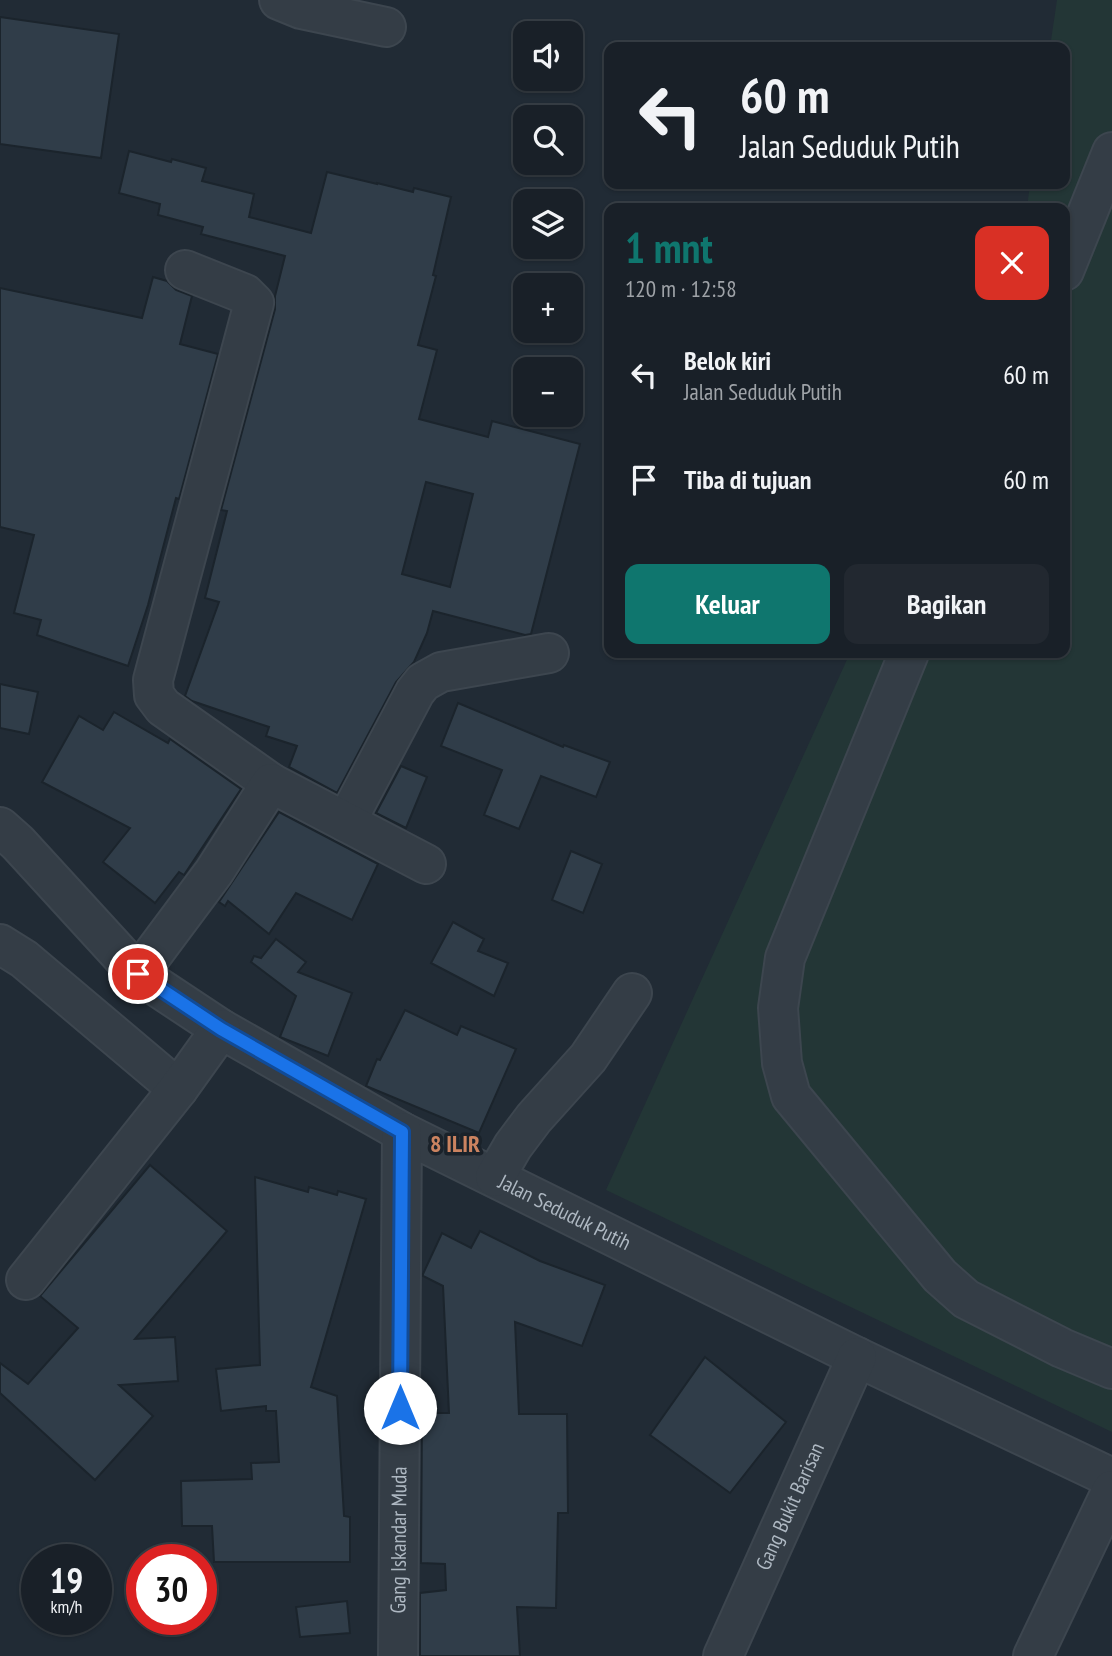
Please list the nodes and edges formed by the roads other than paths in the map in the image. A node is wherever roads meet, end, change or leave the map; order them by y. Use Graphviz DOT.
graph roads {
  1 [pos="279,0"];
  2 [pos="386,27"];
  3 [pos="1112,152"];
  4 [pos="1070,256"];
  5 [pos="185,270"];
  6 [pos="549,653"];
  7 [pos="907,658"];
  8 [pos="271,783"];
  9 [pos="346,822"];
  10 [pos="0,827"];
  11 [pos="426,864"];
  12 [pos="0,944"];
  13 [pos="138,974"];
  14 [pos="632,993"];
  15 [pos="221,1029"];
  16 [pos="178,1089"];
  17 [pos="402,1132"];
  18 [pos="495,1177"];
  19 [pos="26,1280"];
  20 [pos="857,1357"];
  21 [pos="1112,1369"];
  22 [pos="1112,1478"];
  23 [pos="1112,1490"];
  24 [pos="398,1656"];
  25 [pos="723,1656"];
  26 [pos="1033,1656"];
  1 -- 2 [label="street"];
  3 -- 4 [label="street"];
  5 -- 8 [label="street"];
  6 -- 9 [label="street"];
  7 -- 21 [label="street"];
  8 -- 9 [label="street"];
  8 -- 13 [label="street"];
  9 -- 11 [label="street"];
  10 -- 13 [label="street, Jalan Seduduk Putih"];
  12 -- 16 [label="street"];
  13 -- 15 [label="street, Jalan Seduduk Putih"];
  14 -- 18 [label="street"];
  15 -- 16 [label="street"];
  15 -- 17 [label="street, Jalan Seduduk Putih"];
  16 -- 19 [label="street"];
  17 -- 18 [label="street, Jalan Seduduk Putih"];
  17 -- 24 [label="street, Gang Iskandar Muda"];
  18 -- 20 [label="street, Jalan Seduduk Putih"];
  20 -- 22 [label="street, Jalan Seduduk Putih"];
  20 -- 25 [label="street, Gang Bukit Barisan"];
  23 -- 26 [label="street"];
}
